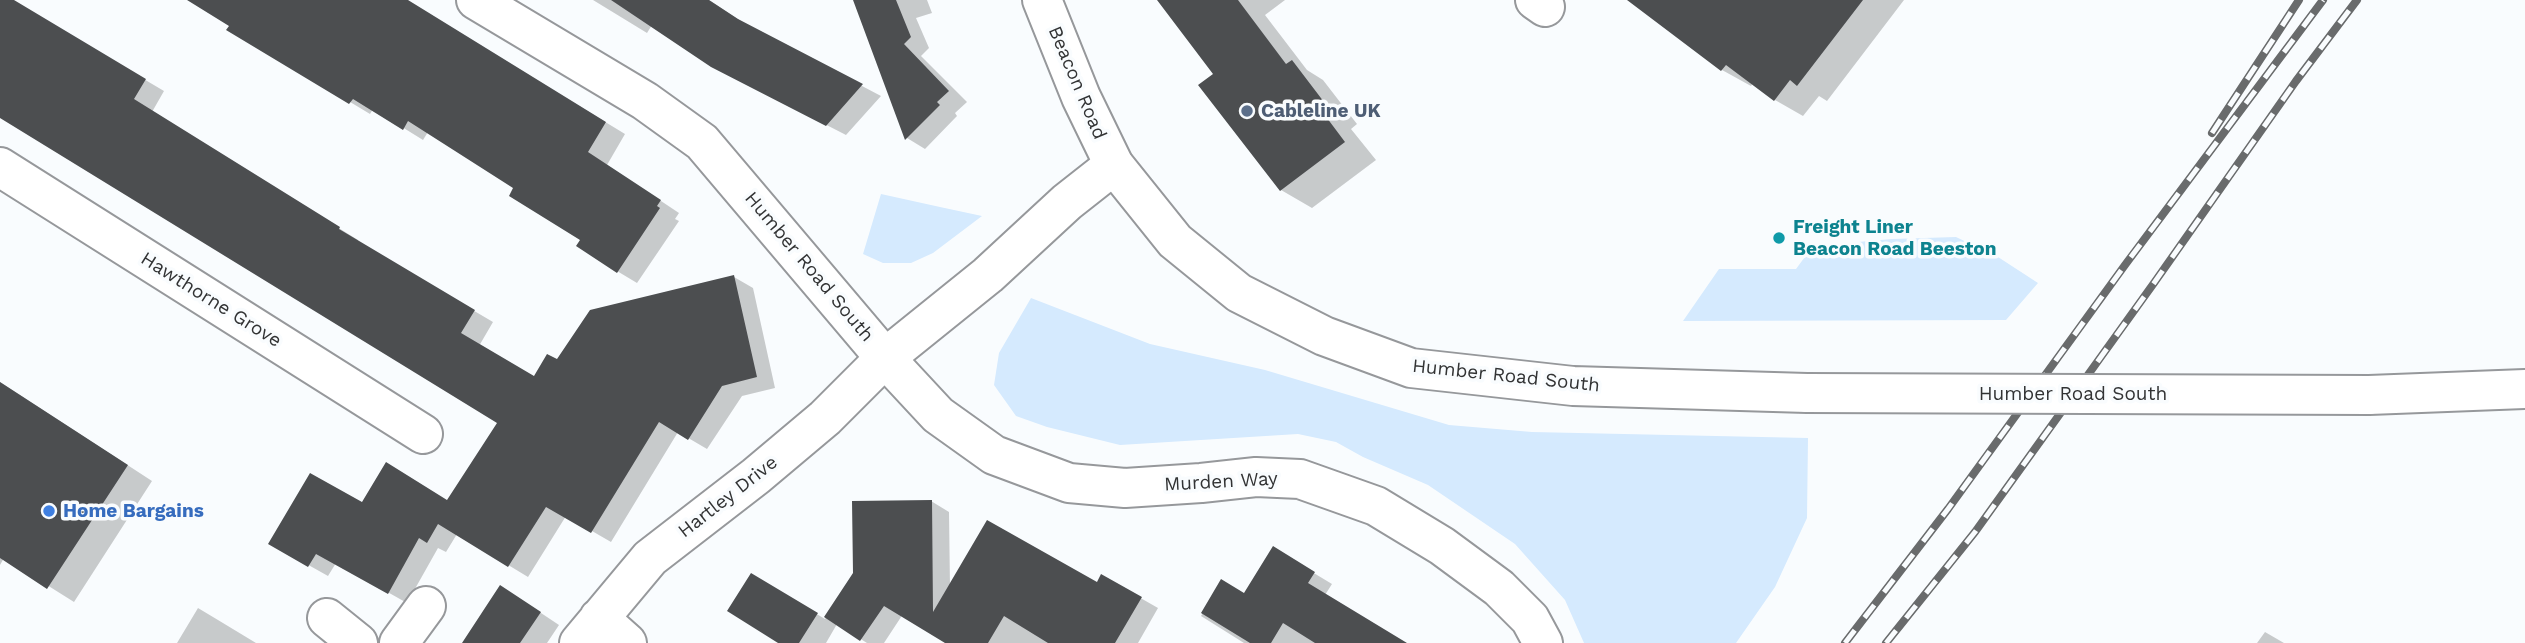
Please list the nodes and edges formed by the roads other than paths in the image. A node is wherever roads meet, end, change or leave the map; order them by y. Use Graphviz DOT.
graph roads {
  1 [pos="476,0"];
  2 [pos="1042,0"];
  3 [pos="1114,165"];
  4 [pos="0,167"];
  5 [pos="885,358"];
  6 [pos="2525,389"];
  7 [pos="423,434"];
  8 [pos="426,606"];
  9 [pos="327,618"];
  10 [pos="589,630"];
  11 [pos="358,643"];
  12 [pos="399,643"];
  13 [pos="628,643"];
  14 [pos="1543,643"];
  1 -- 5 [label="street, Humber Road South"];
  2 -- 3 [label="street, Beacon Road"];
  3 -- 5 [label="street, Humber Road South"];
  3 -- 6 [label="street, Humber Road South, bridge"];
  4 -- 7 [label="street, Hawthorne Grove"];
  5 -- 10 [label="street, Hartley Drive"];
  5 -- 14 [label="street, Murden Way"];
  8 -- 12 [label="street"];
  9 -- 11 [label="street"];
  10 -- 13 [label="street"];
}
